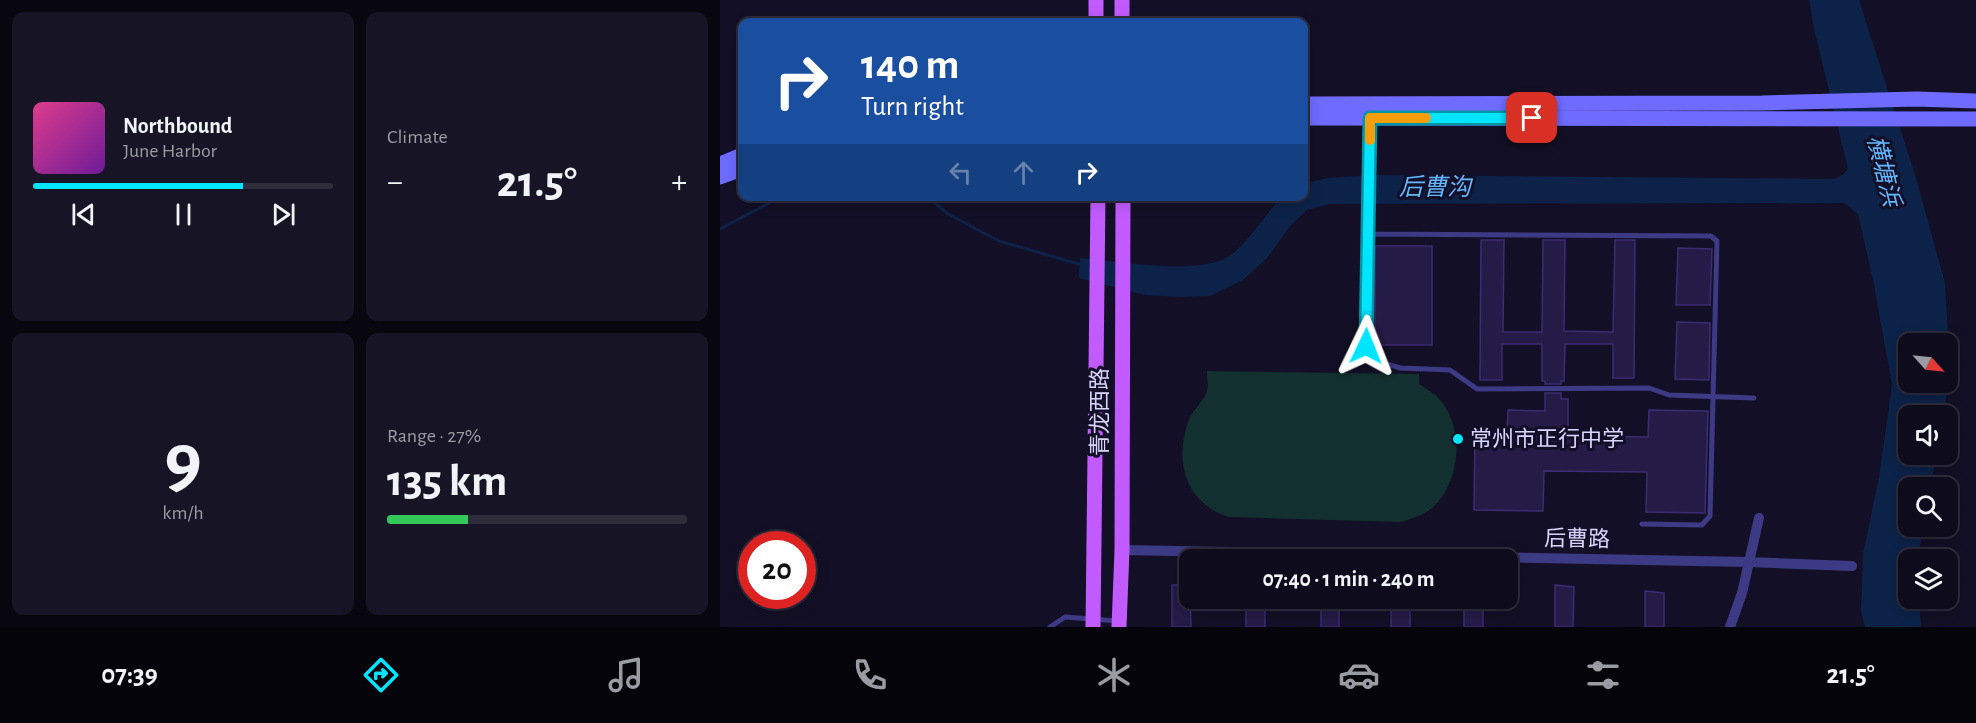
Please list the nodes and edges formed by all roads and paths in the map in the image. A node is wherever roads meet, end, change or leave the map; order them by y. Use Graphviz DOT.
graph roads {
  1 [pos="1096,0"];
  2 [pos="1122,0"];
  3 [pos="1096,18"];
  4 [pos="1122,18"];
  5 [pos="1976,100"];
  6 [pos="1308,104"];
  7 [pos="1308,118"];
  8 [pos="1370,118"];
  9 [pos="1976,119"];
  10 [pos="738,157"];
  11 [pos="720,164"];
  12 [pos="738,170"];
  13 [pos="720,177"];
  14 [pos="1098,201"];
  15 [pos="1123,201"];
  16 [pos="1133,201"];
  17 [pos="1369,231"];
  18 [pos="1123,236"];
  19 [pos="1713,396"];
  20 [pos="1754,398"];
  21 [pos="1759,518"];
  22 [pos="1642,524"];
  23 [pos="1122,550"];
  24 [pos="1748,561"];
  25 [pos="1852,566"];
  26 [pos="1093,623"];
  27 [pos="1119,624"];
  28 [pos="1050,627"];
  29 [pos="1730,627"];
  1 -- 3 [label="main road"];
  2 -- 4 [label="main road"];
  5 -- 6 [label="main road"];
  7 -- 8 [label="main road"];
  8 -- 9 [label="main road"];
  8 -- 17 [label="lane"];
  10 -- 11 [label="main road"];
  12 -- 13 [label="main road"];
  14 -- 26 [label="main road, 青龙西路"];
  15 -- 18 [label="main road, 青龙西路"];
  16 -- 18 [label="main road"];
  17 -- 19 [label="lane"];
  17 -- 19 [label="lane"];
  18 -- 23 [label="main road, 青龙西路"];
  19 -- 20 [label="lane"];
  19 -- 22 [label="lane"];
  21 -- 24 [label="street"];
  23 -- 24 [label="street, 后曹路"];
  23 -- 27 [label="main road, 青龙西路"];
  24 -- 25 [label="street, 后曹路"];
  24 -- 29 [label="street"];
  26 -- 27 [label="lane"];
  26 -- 28 [label="lane"];
}
